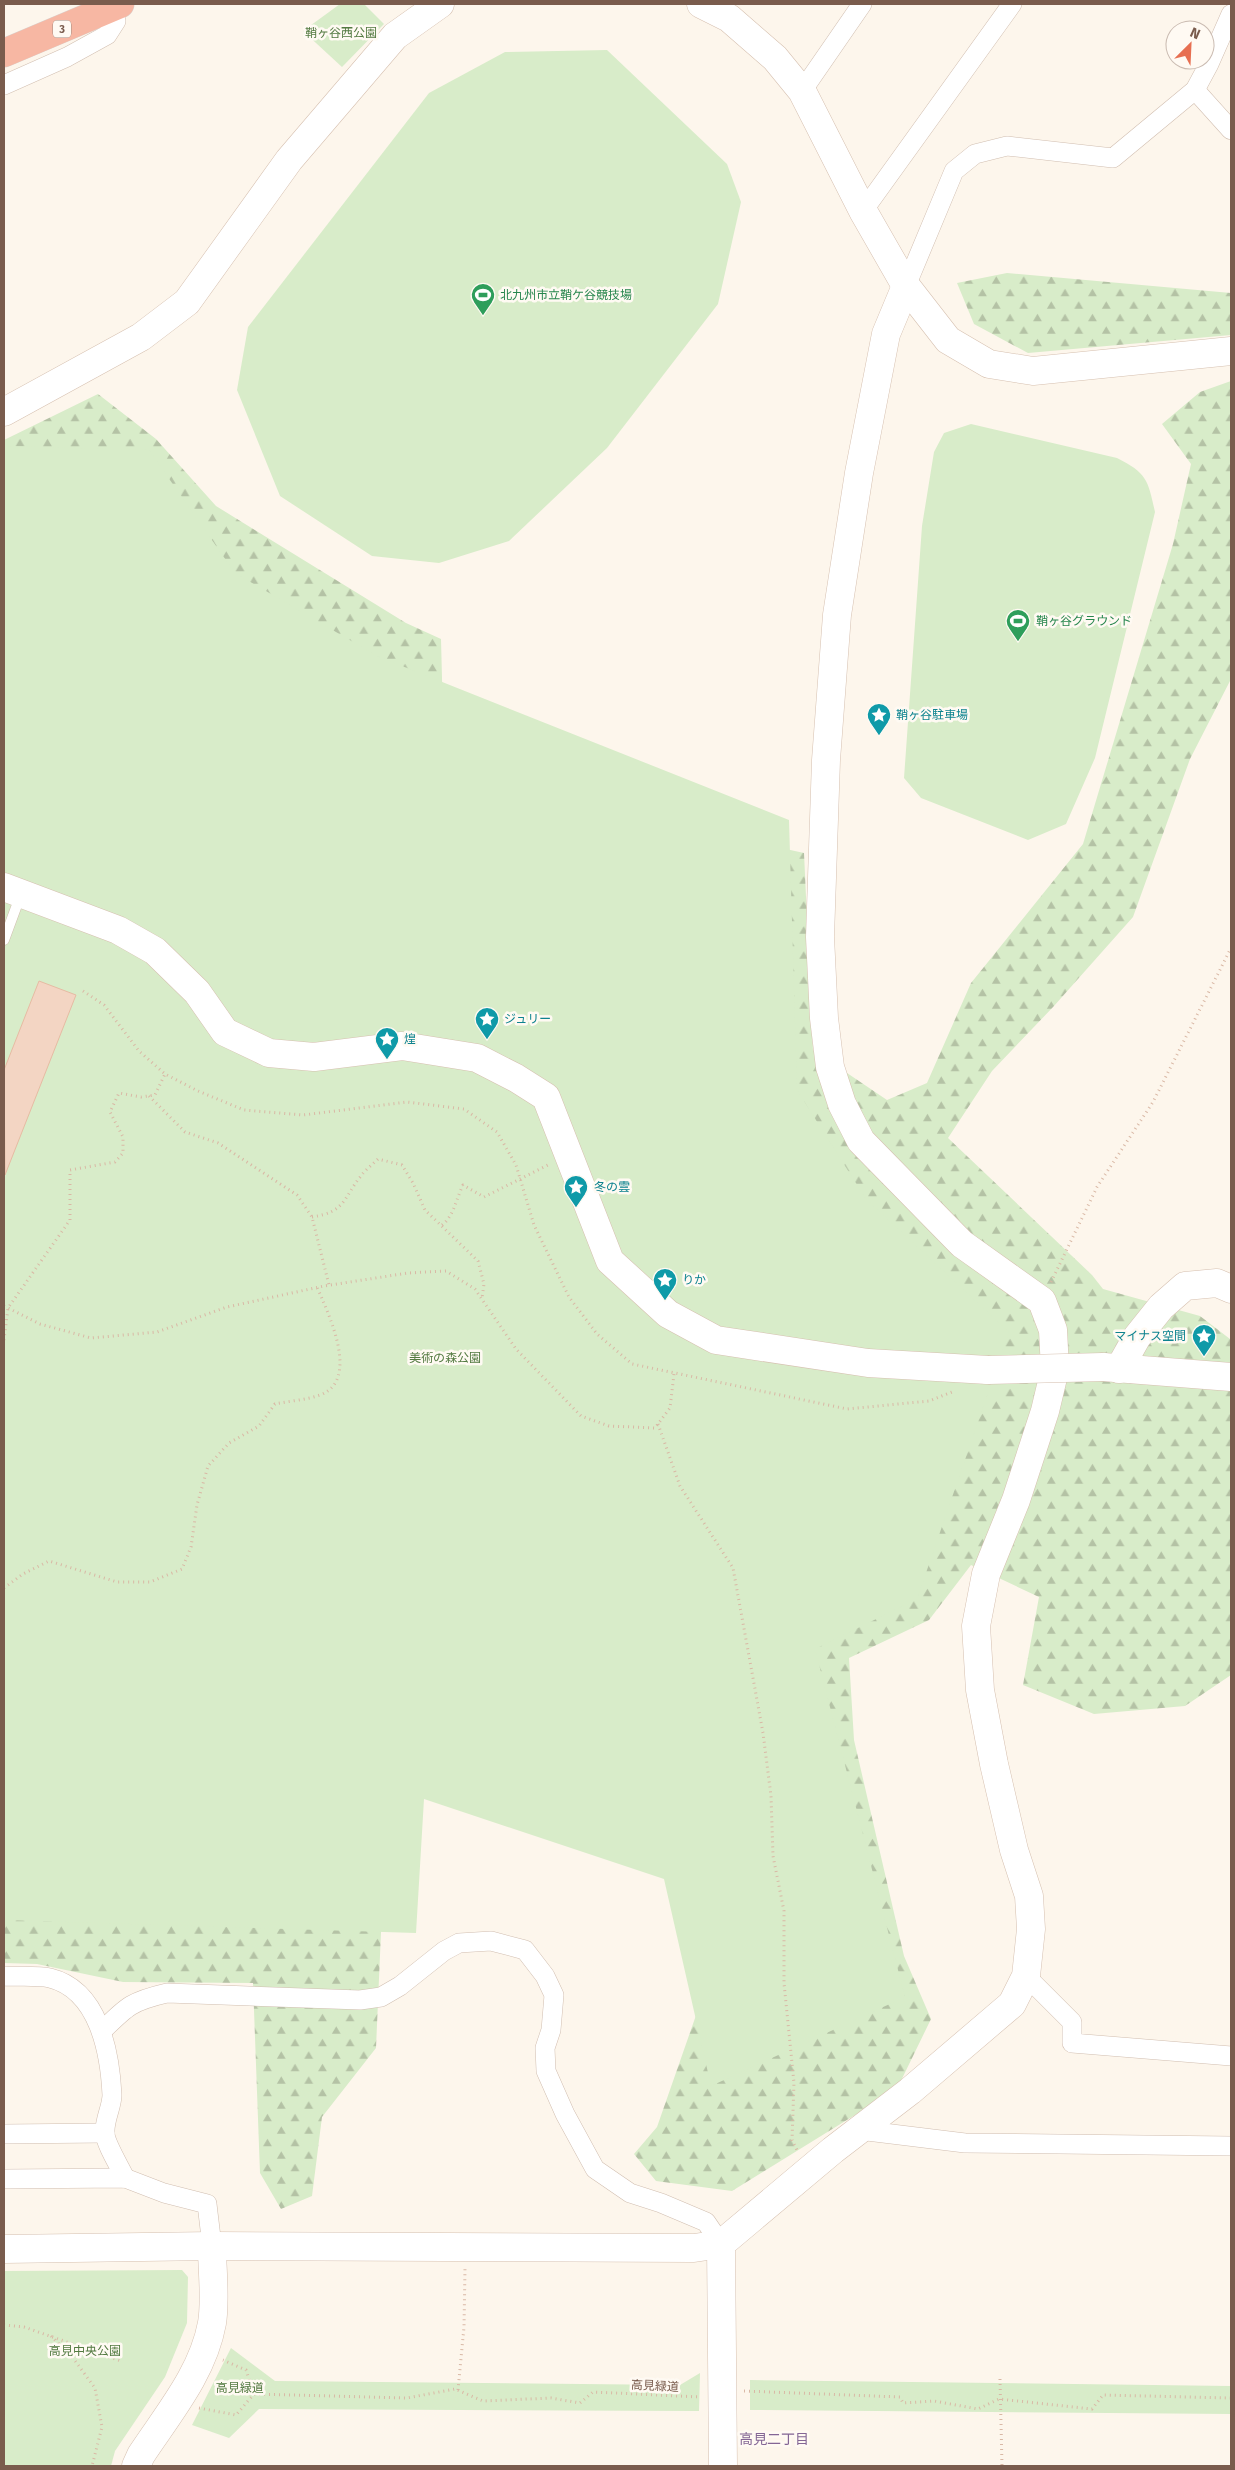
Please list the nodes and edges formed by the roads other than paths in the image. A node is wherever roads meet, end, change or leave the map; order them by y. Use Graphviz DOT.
graph roads {
  1 [pos="76,4"];
  2 [pos="440,4"];
  3 [pos="701,4"];
  4 [pos="862,4"];
  5 [pos="1012,4"];
  6 [pos="116,6"];
  7 [pos="733,11"];
  8 [pos="1231,14"];
  9 [pos="4,34"];
  10 [pos="4,53"];
  11 [pos="4,85"];
  12 [pos="1195,90"];
  13 [pos="802,91"];
  14 [pos="1231,130"];
  15 [pos="863,211"];
  16 [pos="906,286"];
  17 [pos="1231,351"];
  18 [pos="4,412"];
  19 [pos="12,891"];
  20 [pos="4,940"];
  21 [pos="1231,1289"];
  22 [pos="1111,1368"];
  23 [pos="1231,1377"];
  24 [pos="4,1976"];
  25 [pos="1026,1976"];
  26 [pos="102,2031"];
  27 [pos="1231,2056"];
  28 [pos="859,2130"];
  29 [pos="105,2133"];
  30 [pos="4,2134"];
  31 [pos="1231,2146"];
  32 [pos="125,2178"];
  33 [pos="4,2179"];
  34 [pos="721,2244"];
  35 [pos="212,2246"];
  36 [pos="4,2249"];
  37 [pos="136,2466"];
  38 [pos="723,2466"];
  1 -- 9 [label="highway, 3"];
  2 -- 18 [label="street"];
  3 -- 7 [label="street"];
  4 -- 13 [label="street"];
  5 -- 15 [label="street"];
  6 -- 10 [label="highway, 3"];
  6 -- 11 [label="street"];
  7 -- 13 [label="street"];
  8 -- 12 [label="street"];
  12 -- 14 [label="street"];
  12 -- 16 [label="street"];
  13 -- 15 [label="street"];
  15 -- 16 [label="street"];
  16 -- 17 [label="street"];
  16 -- 25 [label="street"];
  19 -- 20 [label="lane"];
  19 -- 22 [label="street, bridge"];
  21 -- 22 [label="street"];
  22 -- 23 [label="street"];
  24 -- 26 [label="street"];
  25 -- 27 [label="street"];
  25 -- 28 [label="street"];
  26 -- 29 [label="street"];
  26 -- 34 [label="street"];
  28 -- 31 [label="street"];
  28 -- 34 [label="street"];
  29 -- 30 [label="street"];
  29 -- 32 [label="street"];
  32 -- 33 [label="street"];
  32 -- 35 [label="street"];
  34 -- 35 [label="street"];
  34 -- 38 [label="street"];
  35 -- 36 [label="street"];
  35 -- 37 [label="street"];
}
